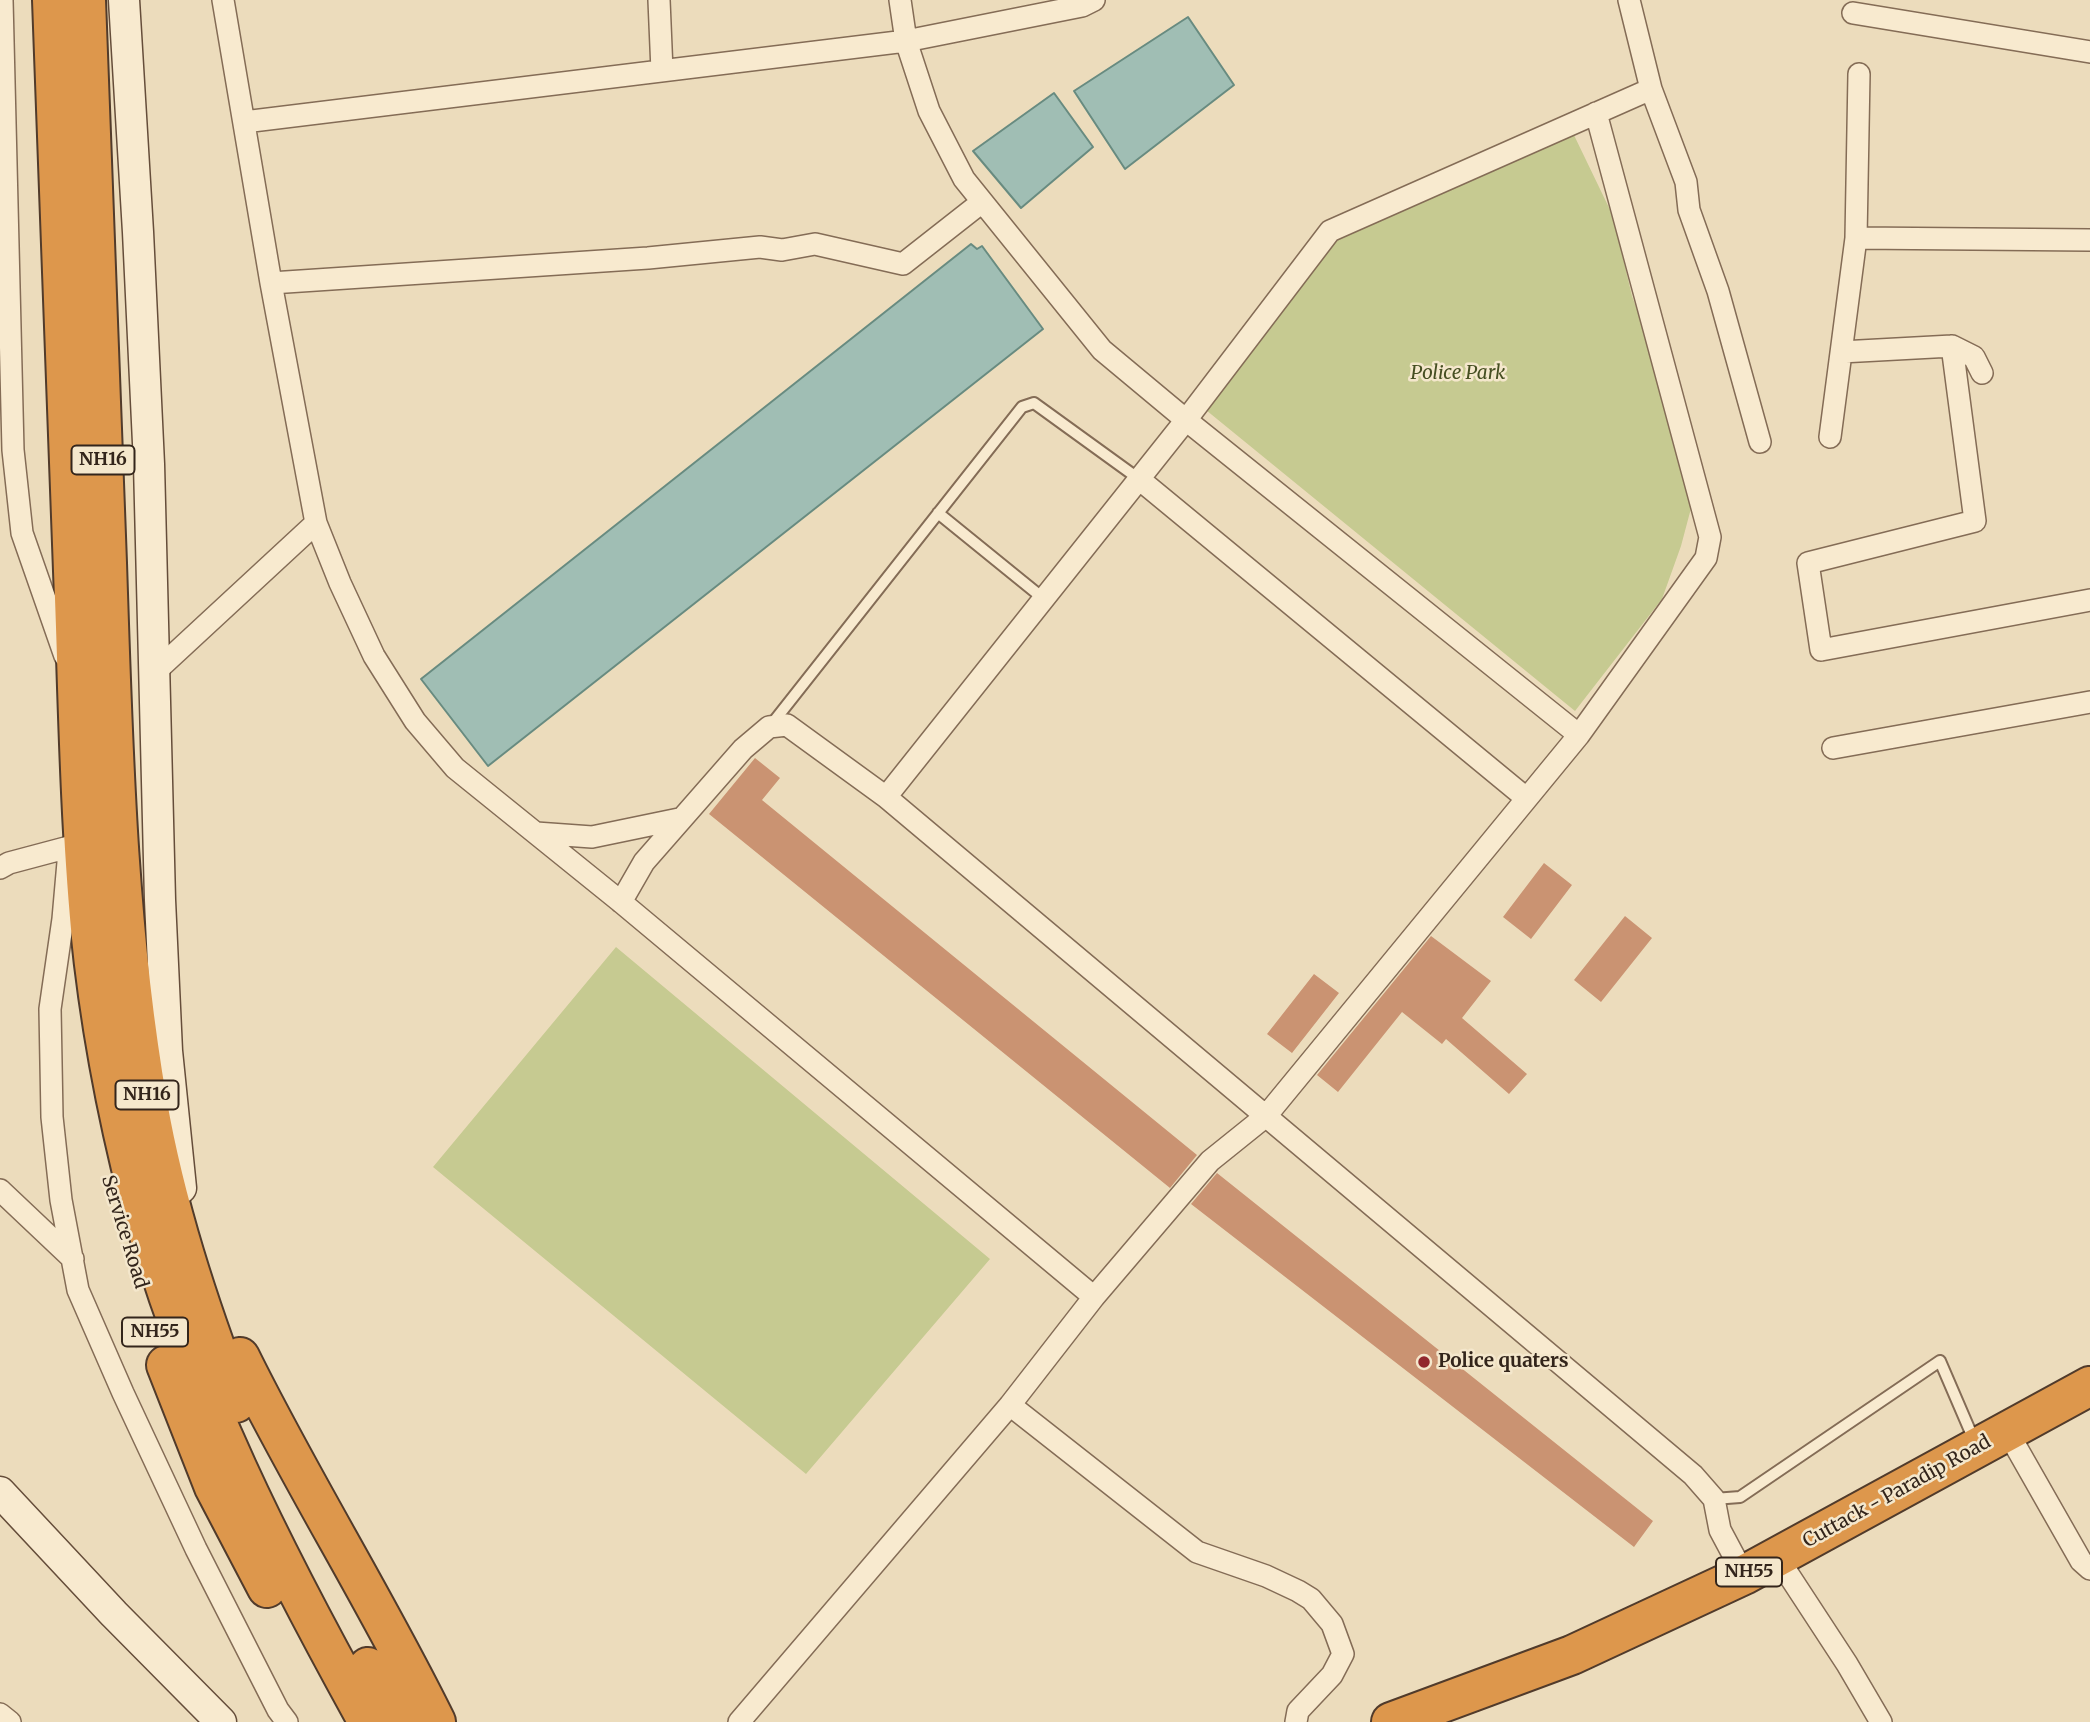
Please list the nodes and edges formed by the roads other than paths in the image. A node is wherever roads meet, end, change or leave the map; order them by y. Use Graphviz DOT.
graph roads {
  1 [pos="2,0"];
  2 [pos="52,0"];
  3 [pos="86,0"];
  4 [pos="124,0"];
  5 [pos="223,0"];
  6 [pos="659,0"];
  7 [pos="900,0"];
  8 [pos="1094,0"];
  9 [pos="1629,0"];
  10 [pos="1853,13"];
  11 [pos="906,41"];
  12 [pos="2090,52"];
  13 [pos="662,71"];
  14 [pos="1859,74"];
  15 [pos="1651,89"];
  16 [pos="1596,113"];
  17 [pos="244,122"];
  18 [pos="982,202"];
  19 [pos="1856,239"];
  20 [pos="2090,240"];
  21 [pos="271,283"];
  22 [pos="1952,346"];
  23 [pos="1841,352"];
  24 [pos="1982,373"];
  25 [pos="1186,421"];
  26 [pos="1830,437"];
  27 [pos="1760,442"];
  28 [pos="1139,479"];
  29 [pos="938,513"];
  30 [pos="316,523"];
  31 [pos="1044,599"];
  32 [pos="2090,600"];
  33 [pos="155,672"];
  34 [pos="2090,702"];
  35 [pos="78,711"];
  36 [pos="769,727"];
  37 [pos="1579,735"];
  38 [pos="1833,748"];
  39 [pos="886,797"];
  40 [pos="1526,798"];
  41 [pos="679,819"];
  42 [pos="536,833"];
  43 [pos="69,847"];
  44 [pos="0,868"];
  45 [pos="621,902"];
  46 [pos="90,919"];
  47 [pos="1266,1116"];
  48 [pos="0,1190"];
  49 [pos="73,1259"];
  50 [pos="189,1267"];
  51 [pos="1094,1297"];
  52 [pos="2090,1386"];
  53 [pos="1010,1405"];
  54 [pos="1992,1439"];
  55 [pos="0,1492"];
  56 [pos="1714,1499"];
  57 [pos="1761,1566"];
  58 [pos="2090,1569"];
  59 [pos="0,1714"];
  60 [pos="218,1721"];
  61 [pos="10,1722"];
  62 [pos="287,1722"];
  63 [pos="341,1722"];
  64 [pos="368,1722"];
  65 [pos="398,1722"];
  66 [pos="436,1722"];
  67 [pos="739,1722"];
  68 [pos="1296,1722"];
  69 [pos="1391,1722"];
  70 [pos="1881,1722"];
  1 -- 35 [label="street"];
  2 -- 35 [label="highway, NH16"];
  3 -- 50 [label="highway, NH16"];
  4 -- 33 [label="street"];
  5 -- 17 [label="street"];
  6 -- 13 [label="street"];
  7 -- 11 [label="street"];
  8 -- 11 [label="street"];
  9 -- 15 [label="street"];
  10 -- 12 [label="street"];
  11 -- 13 [label="street"];
  11 -- 18 [label="street"];
  13 -- 17 [label="street"];
  14 -- 19 [label="street"];
  15 -- 16 [label="street"];
  15 -- 27 [label="street"];
  16 -- 25 [label="street"];
  16 -- 37 [label="street"];
  17 -- 21 [label="street"];
  18 -- 21 [label="street"];
  18 -- 25 [label="street"];
  19 -- 20 [label="street"];
  19 -- 23 [label="street"];
  21 -- 30 [label="street"];
  22 -- 23 [label="street"];
  22 -- 24 [label="street"];
  22 -- 32 [label="street"];
  23 -- 26 [label="street"];
  25 -- 28 [label="street"];
  25 -- 37 [label="street"];
  28 -- 29 [label="lane"];
  28 -- 31 [label="street"];
  28 -- 40 [label="street"];
  29 -- 31 [label="lane"];
  29 -- 36 [label="lane"];
  30 -- 33 [label="street"];
  30 -- 42 [label="street"];
  31 -- 39 [label="street"];
  33 -- 50 [label="street"];
  34 -- 38 [label="street"];
  35 -- 43 [label="street"];
  35 -- 46 [label="highway, NH16"];
  36 -- 39 [label="street"];
  36 -- 41 [label="street"];
  37 -- 40 [label="street"];
  39 -- 47 [label="street"];
  40 -- 47 [label="street"];
  41 -- 42 [label="street"];
  41 -- 45 [label="street"];
  42 -- 45 [label="street"];
  43 -- 44 [label="street"];
  43 -- 49 [label="street"];
  45 -- 51 [label="street"];
  46 -- 63 [label="highway, Service Road / NH55"];
  46 -- 64 [label="highway, NH16"];
  47 -- 51 [label="street"];
  47 -- 56 [label="street"];
  48 -- 49 [label="street"];
  49 -- 62 [label="street"];
  50 -- 65 [label="highway, NH16"];
  50 -- 66 [label="highway, NH55"];
  51 -- 53 [label="street"];
  52 -- 54 [label="highway, Cuttack - Paradip Road / NH55"];
  53 -- 67 [label="street"];
  53 -- 68 [label="street"];
  54 -- 56 [label="lane"];
  54 -- 57 [label="highway, Cuttack - Paradip Road / NH55"];
  54 -- 58 [label="street"];
  55 -- 60 [label="street"];
  56 -- 57 [label="street"];
  57 -- 69 [label="highway, Cuttack - Paradip Road / NH55"];
  57 -- 70 [label="street"];
  59 -- 61 [label="street"];
}
